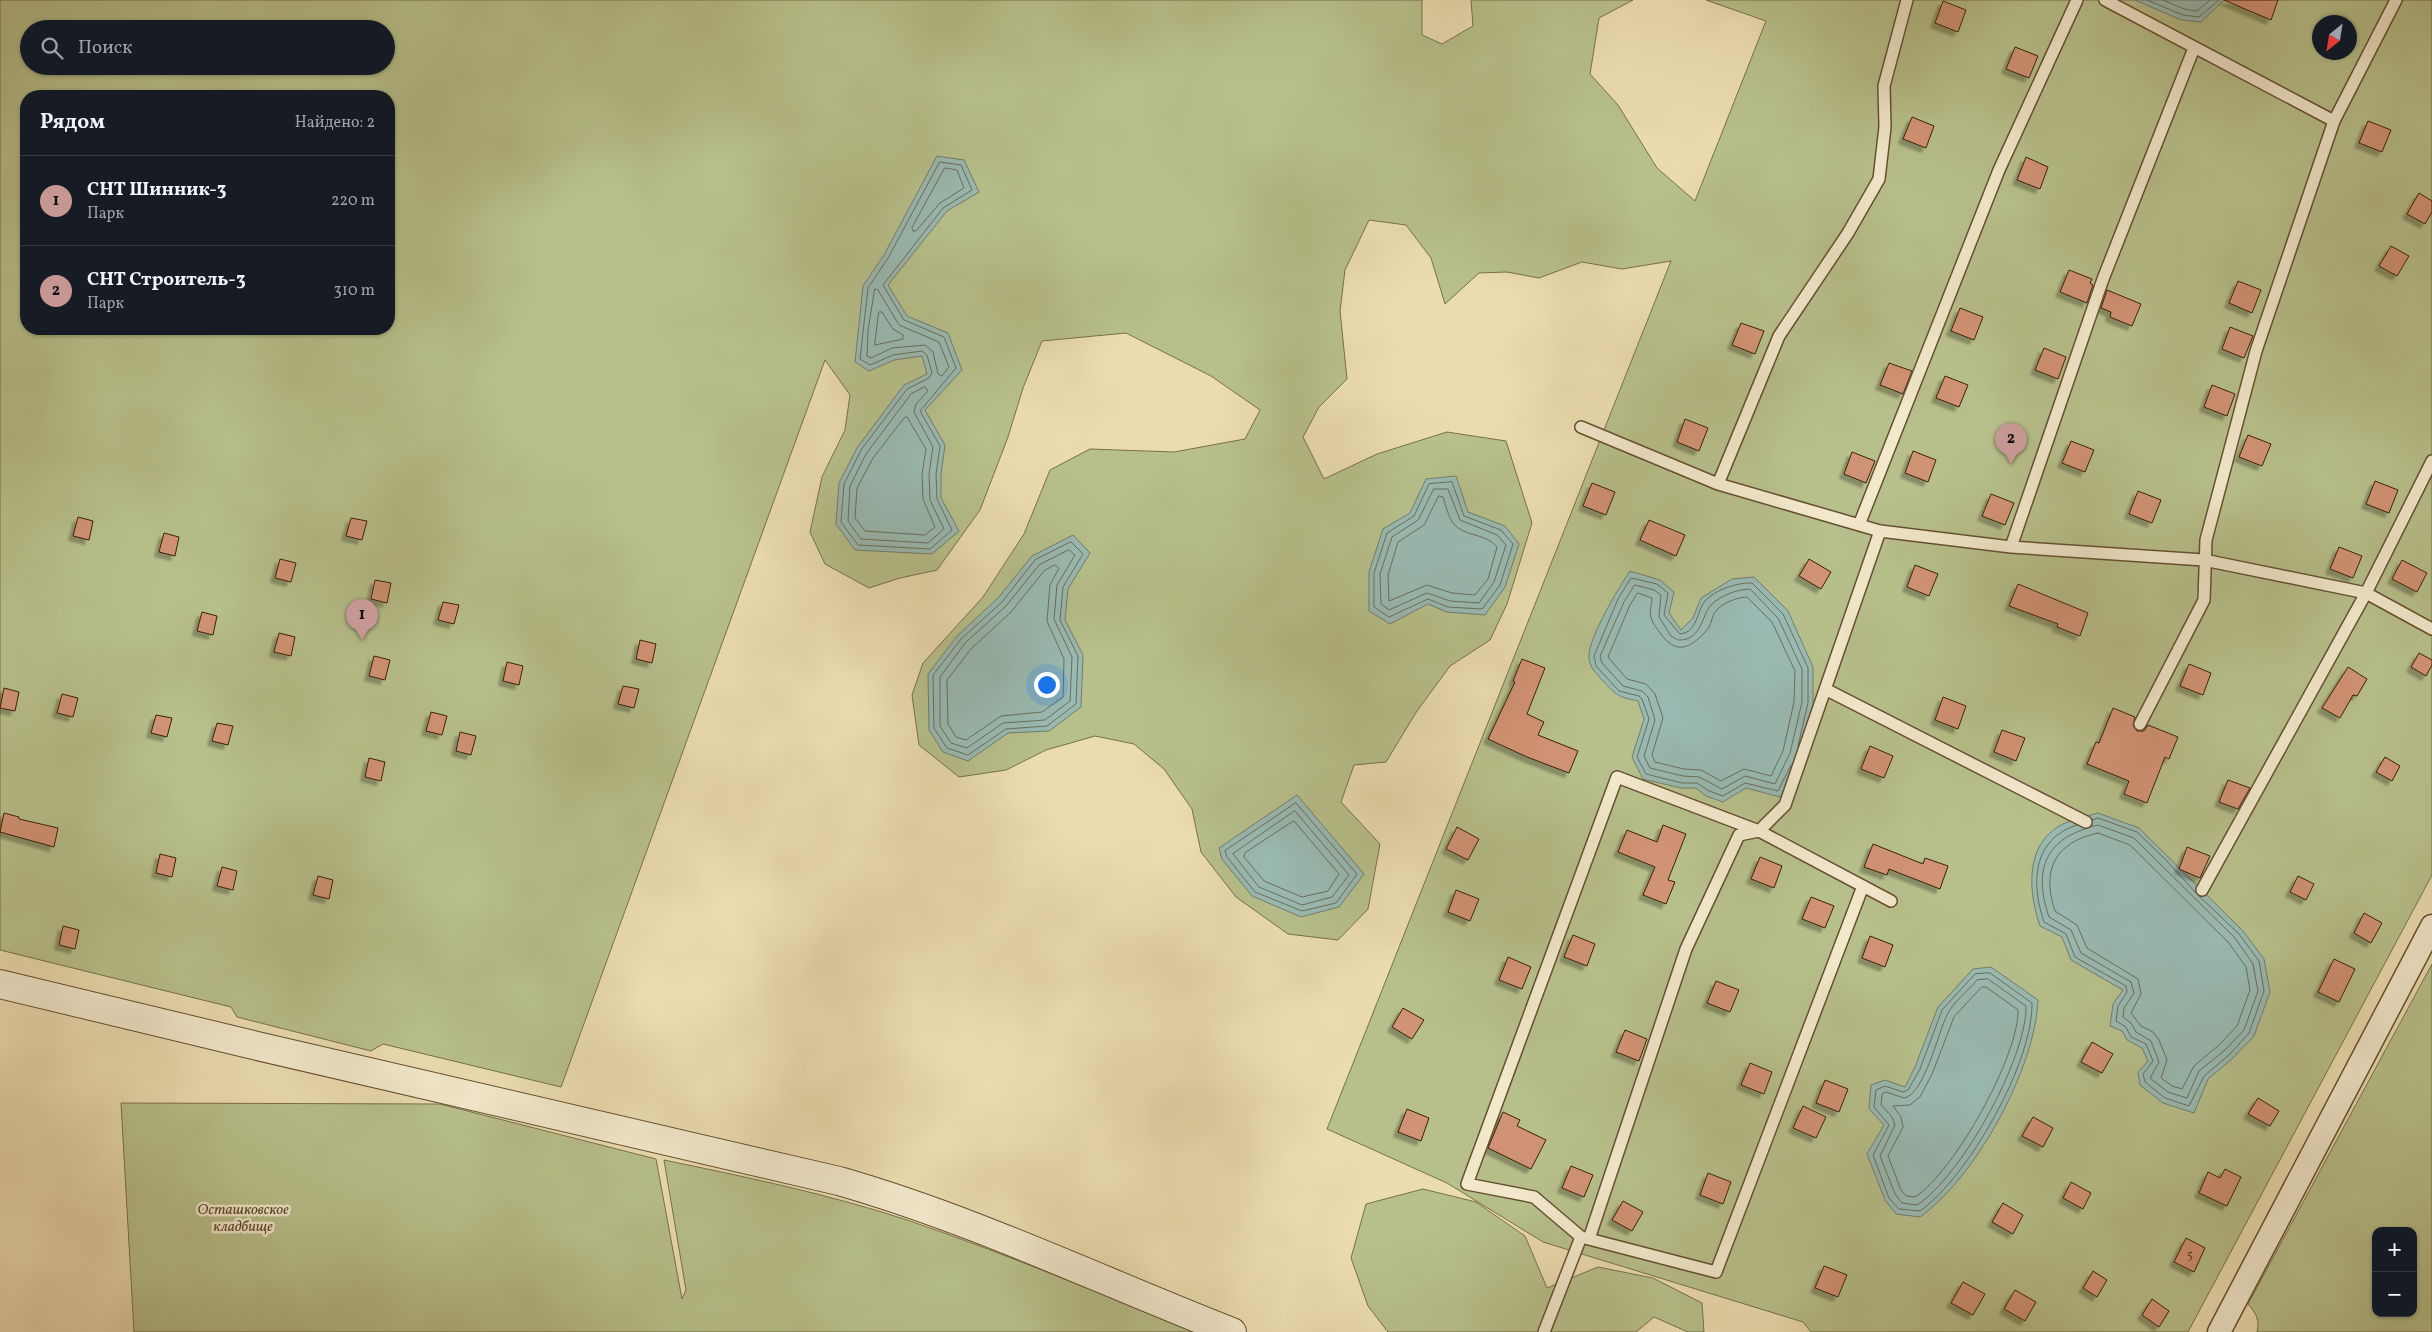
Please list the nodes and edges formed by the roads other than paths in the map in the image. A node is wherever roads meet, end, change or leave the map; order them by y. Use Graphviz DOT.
graph roads {
  1 [pos="1907,0"];
  2 [pos="2078,0"];
  3 [pos="2104,0"];
  4 [pos="2396,0"];
  5 [pos="2194,48"];
  6 [pos="2334,121"];
  7 [pos="1581,427"];
  8 [pos="2432,461"];
  9 [pos="1718,484"];
  10 [pos="1859,525"];
  11 [pos="1880,531"];
  12 [pos="2010,547"];
  13 [pos="2204,560"];
  14 [pos="2366,593"];
  15 [pos="2432,629"];
  16 [pos="1826,690"];
  17 [pos="2140,724"];
  18 [pos="2086,822"];
  19 [pos="1759,831"];
  20 [pos="1863,886"];
  21 [pos="2202,890"];
  22 [pos="1891,901"];
  23 [pos="2432,926"];
  24 [pos="0,984"];
  25 [pos="1585,1238"];
  26 [pos="1232,1332"];
  27 [pos="1544,1332"];
  28 [pos="2219,1332"];
  1 -- 9 [label="lane"];
  2 -- 10 [label="lane"];
  3 -- 5 [label="lane"];
  4 -- 6 [label="lane"];
  5 -- 6 [label="lane"];
  5 -- 12 [label="lane"];
  6 -- 13 [label="lane"];
  7 -- 9 [label="lane"];
  8 -- 14 [label="lane"];
  9 -- 10 [label="lane"];
  10 -- 11 [label="lane"];
  11 -- 12 [label="lane"];
  11 -- 16 [label="lane"];
  12 -- 13 [label="lane"];
  13 -- 14 [label="lane"];
  13 -- 17 [label="lane"];
  14 -- 15 [label="lane"];
  14 -- 21 [label="lane"];
  16 -- 18 [label="lane"];
  16 -- 19 [label="lane"];
  19 -- 20 [label="lane"];
  19 -- 25 [label="lane"];
  19 -- 25 [label="lane"];
  20 -- 22 [label="lane"];
  20 -- 25 [label="lane"];
  23 -- 28 [label="street"];
  24 -- 26 [label="street"];
  25 -- 27 [label="lane"];
}
